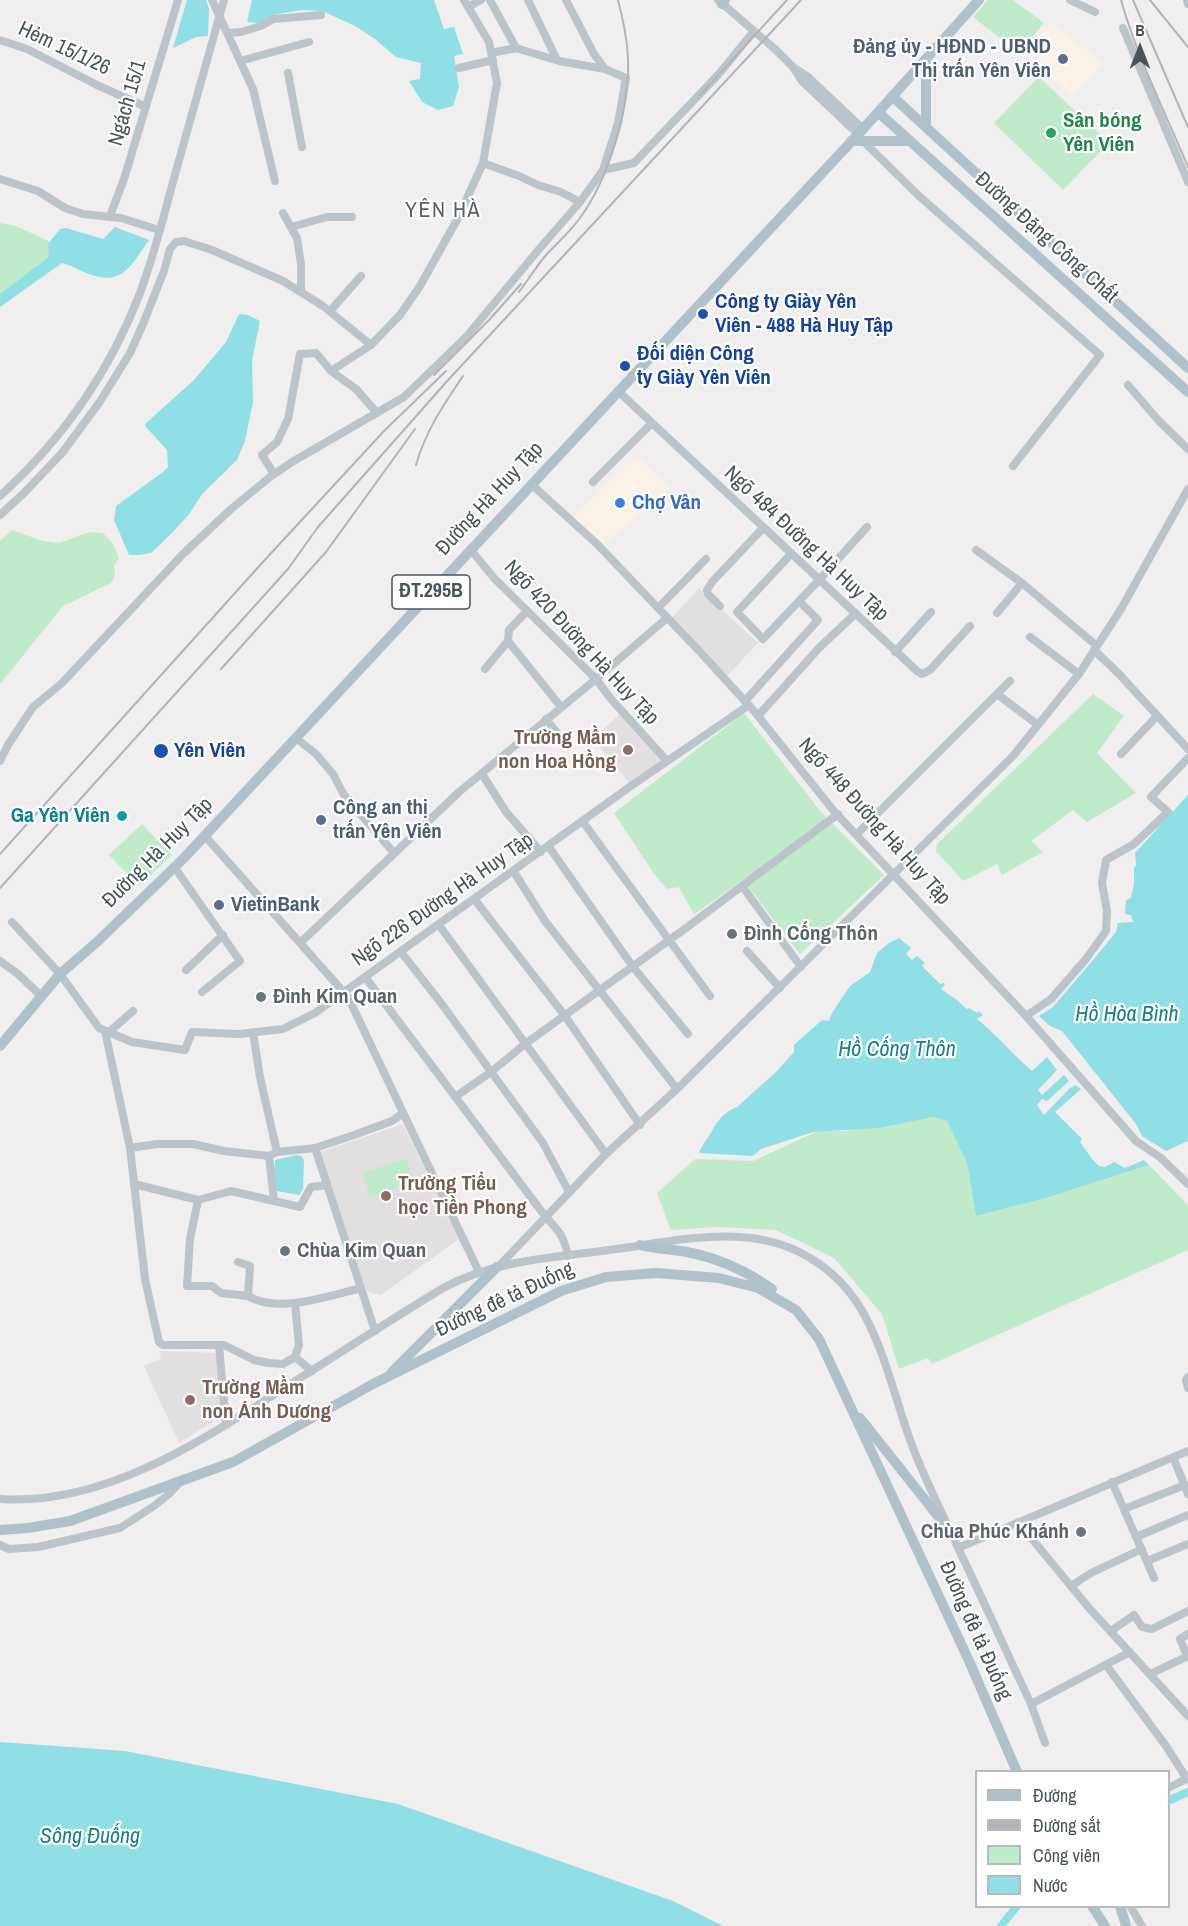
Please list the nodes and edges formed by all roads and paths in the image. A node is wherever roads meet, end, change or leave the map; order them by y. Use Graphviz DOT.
graph roads {
  1 [pos="178,0"];
  2 [pos="212,0"];
  3 [pos="224,0"];
  4 [pos="481,0"];
  5 [pos="490,0"];
  6 [pos="528,0"];
  7 [pos="566,0"];
  8 [pos="1070,0"];
  9 [pos="722,1"];
  10 [pos="975,2"];
  11 [pos="466,3"];
  12 [pos="1095,12"];
  13 [pos="321,15"];
  14 [pos="219,16"];
  15 [pos="1123,28"];
  16 [pos="754,31"];
  17 [pos="229,33"];
  18 [pos="0,40"];
  19 [pos="309,42"];
  20 [pos="516,48"];
  21 [pos="492,56"];
  22 [pos="926,59"];
  23 [pos="557,60"];
  24 [pos="240,61"];
  25 [pos="459,68"];
  26 [pos="605,69"];
  27 [pos="288,73"];
  28 [pos="892,96"];
  29 [pos="146,107"];
  30 [pos="878,112"];
  31 [pos="926,127"];
  32 [pos="859,136"];
  33 [pos="909,141"];
  34 [pos="302,147"];
  35 [pos="483,163"];
  36 [pos="603,170"];
  37 [pos="0,179"];
  38 [pos="275,181"];
  39 [pos="1188,182"];
  40 [pos="580,202"];
  41 [pos="283,213"];
  42 [pos="110,216"];
  43 [pos="352,217"];
  44 [pos="291,227"];
  45 [pos="159,230"];
  46 [pos="361,276"];
  47 [pos="301,292"];
  48 [pos="330,311"];
  49 [pos="371,345"];
  50 [pos="116,348"];
  51 [pos="128,355"];
  52 [pos="1188,368"];
  53 [pos="331,371"];
  54 [pos="1128,385"];
  55 [pos="618,391"];
  56 [pos="1188,392"];
  57 [pos="377,413"];
  58 [pos="652,423"];
  59 [pos="1188,448"];
  60 [pos="1013,466"];
  61 [pos="274,474"];
  62 [pos="593,482"];
  63 [pos="531,484"];
  64 [pos="1188,489"];
  65 [pos="0,496"];
  66 [pos="0,515"];
  67 [pos="867,527"];
  68 [pos="763,528"];
  69 [pos="470,549"];
  70 [pos="976,550"];
  71 [pos="791,554"];
  72 [pos="706,559"];
  73 [pos="819,580"];
  74 [pos="1022,583"];
  75 [pos="799,601"];
  76 [pos="720,606"];
  77 [pos="657,608"];
  78 [pos="527,611"];
  79 [pos="931,612"];
  80 [pos="997,613"];
  81 [pos="855,614"];
  82 [pos="667,618"];
  83 [pos="970,626"];
  84 [pos="1030,638"];
  85 [pos="508,641"];
  86 [pos="1096,648"];
  87 [pos="895,652"];
  88 [pos="485,669"];
  89 [pos="1079,674"];
  90 [pos="596,679"];
  91 [pos="1010,681"];
  92 [pos="997,694"];
  93 [pos="747,703"];
  94 [pos="561,707"];
  95 [pos="758,716"];
  96 [pos="1157,716"];
  97 [pos="546,719"];
  98 [pos="1038,725"];
  99 [pos="296,738"];
  100 [pos="564,742"];
  101 [pos="1188,749"];
  102 [pos="1121,754"];
  103 [pos="1188,758"];
  104 [pos="0,761"];
  105 [pos="667,761"];
  106 [pos="482,774"];
  107 [pos="838,814"];
  108 [pos="583,822"];
  109 [pos="856,834"];
  110 [pos="204,836"];
  111 [pos="549,847"];
  112 [pos="541,852"];
  113 [pos="394,853"];
  114 [pos="175,868"];
  115 [pos="514,872"];
  116 [pos="895,874"];
  117 [pos="741,886"];
  118 [pos="475,900"];
  119 [pos="12,922"];
  120 [pos="439,925"];
  121 [pos="223,935"];
  122 [pos="670,940"];
  123 [pos="300,943"];
  124 [pos="747,951"];
  125 [pos="401,952"];
  126 [pos="0,961"];
  127 [pos="633,967"];
  128 [pos="801,967"];
  129 [pos="186,970"];
  130 [pos="60,974"];
  131 [pos="365,977"];
  132 [pos="780,988"];
  133 [pos="600,991"];
  134 [pos="202,992"];
  135 [pos="344,992"];
  136 [pos="41,996"];
  137 [pos="710,996"];
  138 [pos="133,1011"];
  139 [pos="1026,1016"];
  140 [pos="565,1017"];
  141 [pos="107,1031"];
  142 [pos="253,1033"];
  143 [pos="688,1034"];
  144 [pos="525,1044"];
  145 [pos="0,1046"];
  146 [pos="491,1072"];
  147 [pos="677,1089"];
  148 [pos="455,1097"];
  149 [pos="403,1113"];
  150 [pos="639,1125"];
  151 [pos="130,1148"];
  152 [pos="315,1148"];
  153 [pos="273,1154"];
  154 [pos="606,1154"];
  155 [pos="134,1184"];
  156 [pos="1188,1184"];
  157 [pos="327,1185"];
  158 [pos="569,1192"];
  159 [pos="198,1200"];
  160 [pos="274,1201"];
  161 [pos="545,1216"];
  162 [pos="640,1245"];
  163 [pos="568,1256"];
  164 [pos="238,1262"];
  165 [pos="497,1267"];
  166 [pos="479,1272"];
  167 [pos="361,1288"];
  168 [pos="248,1296"];
  169 [pos="295,1303"];
  170 [pos="796,1310"];
  171 [pos="375,1331"];
  172 [pos="219,1345"];
  173 [pos="295,1358"];
  174 [pos="312,1371"];
  175 [pos="1188,1377"];
  176 [pos="385,1378"];
  177 [pos="1188,1388"];
  178 [pos="849,1403"];
  179 [pos="226,1425"];
  180 [pos="1188,1451"];
  181 [pos="1173,1457"];
  182 [pos="181,1480"];
  183 [pos="1112,1482"];
  184 [pos="1186,1490"];
  185 [pos="0,1499"];
  186 [pos="1124,1509"];
  187 [pos="1188,1515"];
  188 [pos="1018,1522"];
  189 [pos="0,1530"];
  190 [pos="949,1530"];
  191 [pos="1136,1537"];
  192 [pos="1188,1544"];
  193 [pos="0,1545"];
  194 [pos="958,1548"];
  195 [pos="1142,1549"];
  196 [pos="1147,1561"];
  197 [pos="1154,1578"];
  198 [pos="1071,1586"];
  199 [pos="1188,1611"];
  200 [pos="1111,1631"];
  201 [pos="1188,1634"];
  202 [pos="1130,1652"];
  203 [pos="1188,1656"];
  204 [pos="1106,1665"];
  205 [pos="1150,1674"];
  206 [pos="1031,1704"];
  207 [pos="1188,1716"];
  208 [pos="1045,1743"];
  209 [pos="1016,1770"];
  210 [pos="1187,1779"];
  211 [pos="1170,1787"];
  212 [pos="1093,1908"];
  213 [pos="1121,1908"];
  214 [pos="1131,1908"];
  215 [pos="1105,1926"];
  216 [pos="1126,1926"];
  217 [pos="1142,1926"];
  1 -- 29 [label="street, Ngách 15/1"];
  2 -- 14 [label="street"];
  3 -- 14 [label="street"];
  4 -- 11 [label="street"];
  5 -- 20 [label="street"];
  6 -- 23 [label="street"];
  7 -- 26 [label="street"];
  8 -- 12 [label="street"];
  9 -- 16 [label="street"];
  10 -- 22 [label="main road, Đường Hà Huy Tập / ĐT.295B"];
  11 -- 21 [label="street"];
  13 -- 17 [label="street"];
  14 -- 17 [label="street"];
  14 -- 45 [label="street"];
  15 -- 39 [label="street"];
  16 -- 32 [label="street"];
  16 -- 36 [label="street"];
  17 -- 24 [label="street"];
  18 -- 29 [label="street, Hẻm 15/1/26"];
  19 -- 24 [label="street"];
  20 -- 21 [label="street"];
  20 -- 23 [label="street"];
  21 -- 25 [label="street"];
  21 -- 35 [label="street"];
  22 -- 28 [label="main road, Đường Hà Huy Tập / ĐT.295B"];
  22 -- 31 [label="main road"];
  23 -- 26 [label="street"];
  24 -- 38 [label="street"];
  26 -- 36 [label="street"];
  27 -- 34 [label="street"];
  28 -- 30 [label="main road, Đường Hà Huy Tập / ĐT.295B"];
  28 -- 31 [label="main road, Đường Đặng Công Chất"];
  29 -- 42 [label="street, Ngách 15/1"];
  30 -- 32 [label="main road, Đường Hà Huy Tập / ĐT.295B"];
  30 -- 33 [label="main road, Đường Đặng Công Chất"];
  31 -- 52 [label="main road, Đường Đặng Công Chất"];
  32 -- 33 [label="main road"];
  32 -- 55 [label="main road, Đường Hà Huy Tập / ĐT.295B"];
  32 -- 60 [label="street"];
  33 -- 56 [label="main road, Đường Đặng Công Chất"];
  35 -- 40 [label="street"];
  35 -- 49 [label="street"];
  36 -- 40 [label="street"];
  37 -- 42 [label="street"];
  40 -- 57 [label="street"];
  41 -- 44 [label="street"];
  42 -- 45 [label="street"];
  43 -- 44 [label="street"];
  44 -- 47 [label="street"];
  45 -- 50 [label="street"];
  46 -- 48 [label="street"];
  47 -- 48 [label="street"];
  47 -- 51 [label="street"];
  48 -- 49 [label="street"];
  49 -- 53 [label="street"];
  50 -- 51 [label="street"];
  50 -- 65 [label="street"];
  51 -- 66 [label="street"];
  53 -- 57 [label="street"];
  53 -- 61 [label="street"];
  54 -- 59 [label="street"];
  55 -- 58 [label="street, Ngõ 484 Đường Hà Huy Tập"];
  55 -- 63 [label="main road, Đường Hà Huy Tập / ĐT.295B"];
  57 -- 61 [label="street"];
  58 -- 62 [label="street"];
  58 -- 68 [label="street, Ngõ 484 Đường Hà Huy Tập"];
  61 -- 104 [label="street"];
  63 -- 69 [label="main road, Đường Hà Huy Tập / ĐT.295B"];
  63 -- 77 [label="street, Ngõ 448 Đường Hà Huy Tập"];
  64 -- 86 [label="street"];
  67 -- 73 [label="street"];
  68 -- 71 [label="street, Ngõ 484 Đường Hà Huy Tập"];
  68 -- 76 [label="street"];
  69 -- 78 [label="street, Ngõ 420 Đường Hà Huy Tập"];
  69 -- 99 [label="main road, Đường Hà Huy Tập / ĐT.295B"];
  70 -- 74 [label="street"];
  71 -- 73 [label="street, Ngõ 484 Đường Hà Huy Tập"];
  71 -- 75 [label="street"];
  72 -- 77 [label="street"];
  73 -- 75 [label="street"];
  73 -- 81 [label="street, Ngõ 484 Đường Hà Huy Tập"];
  74 -- 80 [label="street"];
  74 -- 86 [label="street"];
  75 -- 93 [label="street, Ngõ 226 Đường Hà Huy Tập"];
  77 -- 82 [label="street, Ngõ 448 Đường Hà Huy Tập"];
  78 -- 85 [label="street"];
  78 -- 90 [label="street, Ngõ 420 Đường Hà Huy Tập"];
  79 -- 87 [label="street"];
  81 -- 87 [label="street, Ngõ 484 Đường Hà Huy Tập"];
  81 -- 95 [label="street"];
  82 -- 90 [label="street"];
  82 -- 93 [label="street, Ngõ 448 Đường Hà Huy Tập"];
  83 -- 87 [label="street, Ngõ 484 Đường Hà Huy Tập"];
  84 -- 89 [label="street"];
  85 -- 88 [label="street"];
  85 -- 94 [label="street"];
  86 -- 89 [label="street"];
  86 -- 96 [label="street"];
  89 -- 98 [label="street"];
  90 -- 94 [label="street"];
  90 -- 105 [label="street, Ngõ 420 Đường Hà Huy Tập"];
  91 -- 92 [label="street"];
  92 -- 98 [label="street"];
  92 -- 109 [label="street"];
  93 -- 95 [label="street, Ngõ 448 Đường Hà Huy Tập"];
  93 -- 105 [label="street, Ngõ 226 Đường Hà Huy Tập"];
  94 -- 97 [label="street"];
  95 -- 107 [label="street, Ngõ 448 Đường Hà Huy Tập"];
  96 -- 101 [label="street"];
  96 -- 102 [label="street"];
  97 -- 100 [label="street"];
  97 -- 106 [label="street"];
  98 -- 116 [label="street"];
  99 -- 110 [label="main road, Đường Hà Huy Tập / ĐT.295B"];
  99 -- 113 [label="street"];
  103 -- 139 [label="street"];
  105 -- 108 [label="street, Ngõ 226 Đường Hà Huy Tập"];
  106 -- 112 [label="street"];
  106 -- 113 [label="street"];
  107 -- 109 [label="street, Ngõ 448 Đường Hà Huy Tập"];
  107 -- 117 [label="street"];
  108 -- 111 [label="street, Ngõ 226 Đường Hà Huy Tập"];
  108 -- 122 [label="street"];
  109 -- 116 [label="street, Ngõ 448 Đường Hà Huy Tập"];
  110 -- 114 [label="main road, Đường Hà Huy Tập / ĐT.295B"];
  110 -- 123 [label="street"];
  111 -- 112 [label="street, Ngõ 226 Đường Hà Huy Tập"];
  111 -- 127 [label="street"];
  112 -- 115 [label="street, Ngõ 226 Đường Hà Huy Tập"];
  113 -- 123 [label="street"];
  114 -- 121 [label="street"];
  114 -- 130 [label="main road, Đường Hà Huy Tập / ĐT.295B"];
  115 -- 118 [label="street, Ngõ 226 Đường Hà Huy Tập"];
  115 -- 133 [label="street"];
  116 -- 128 [label="street"];
  116 -- 139 [label="street, Ngõ 448 Đường Hà Huy Tập"];
  117 -- 122 [label="street"];
  117 -- 128 [label="street"];
  118 -- 120 [label="street, Ngõ 226 Đường Hà Huy Tập"];
  118 -- 140 [label="street"];
  119 -- 130 [label="street, Ngõ 226 Đường Hà Huy Tập"];
  120 -- 125 [label="street, Ngõ 226 Đường Hà Huy Tập"];
  120 -- 144 [label="street"];
  121 -- 129 [label="street"];
  121 -- 134 [label="street"];
  122 -- 127 [label="street"];
  122 -- 137 [label="street"];
  123 -- 135 [label="street"];
  124 -- 132 [label="street"];
  125 -- 131 [label="street, Ngõ 226 Đường Hà Huy Tập"];
  125 -- 146 [label="street"];
  126 -- 136 [label="street"];
  127 -- 133 [label="street"];
  127 -- 143 [label="street"];
  128 -- 132 [label="street"];
  130 -- 136 [label="main road, Đường Hà Huy Tập / ĐT.295B"];
  130 -- 141 [label="street, Ngõ 226 Đường Hà Huy Tập"];
  131 -- 135 [label="street, Ngõ 226 Đường Hà Huy Tập"];
  131 -- 148 [label="street"];
  132 -- 147 [label="street"];
  133 -- 140 [label="street"];
  133 -- 147 [label="street"];
  135 -- 142 [label="street, Ngõ 226 Đường Hà Huy Tập"];
  135 -- 149 [label="street"];
  136 -- 145 [label="main road, Đường Hà Huy Tập / ĐT.295B"];
  138 -- 141 [label="street"];
  139 -- 156 [label="street, Ngõ 448 Đường Hà Huy Tập"];
  140 -- 144 [label="street"];
  140 -- 150 [label="street"];
  141 -- 142 [label="street, Ngõ 226 Đường Hà Huy Tập"];
  141 -- 151 [label="street"];
  142 -- 153 [label="street"];
  144 -- 146 [label="street"];
  144 -- 154 [label="street"];
  146 -- 148 [label="street"];
  146 -- 158 [label="street"];
  147 -- 150 [label="street"];
  148 -- 161 [label="street"];
  149 -- 152 [label="street"];
  149 -- 166 [label="street"];
  150 -- 154 [label="street"];
  151 -- 153 [label="street"];
  151 -- 155 [label="street"];
  152 -- 153 [label="street"];
  152 -- 157 [label="street"];
  153 -- 160 [label="street"];
  154 -- 158 [label="street"];
  155 -- 159 [label="street"];
  155 -- 172 [label="street"];
  157 -- 160 [label="street"];
  157 -- 167 [label="street"];
  158 -- 161 [label="street"];
  159 -- 160 [label="street"];
  159 -- 168 [label="street"];
  161 -- 163 [label="street"];
  161 -- 165 [label="street"];
  162 -- 163 [label="street"];
  162 -- 170 [label="main road"];
  162 -- 190 [label="street"];
  163 -- 165 [label="street"];
  164 -- 168 [label="street"];
  165 -- 166 [label="street"];
  165 -- 176 [label="main road"];
  166 -- 171 [label="street"];
  167 -- 169 [label="street"];
  167 -- 171 [label="street"];
  168 -- 169 [label="street"];
  169 -- 173 [label="street"];
  170 -- 176 [label="main road, Đường đê tả Đuống"];
  170 -- 178 [label="main road, Đường đê tả Đuống"];
  171 -- 174 [label="street"];
  172 -- 173 [label="street"];
  172 -- 179 [label="street"];
  173 -- 174 [label="street"];
  174 -- 179 [label="street"];
  175 -- 177 [label="street"];
  176 -- 182 [label="main road, Đường đê tả Đuống"];
  178 -- 190 [label="main road"];
  178 -- 209 [label="main road, Đường đê tả Đuống"];
  179 -- 185 [label="street"];
  180 -- 181 [label="street"];
  181 -- 183 [label="street"];
  181 -- 184 [label="street"];
  182 -- 189 [label="main road, Đường đê tả Đuống"];
  182 -- 193 [label="street"];
  183 -- 186 [label="street"];
  183 -- 188 [label="street"];
  184 -- 186 [label="street"];
  186 -- 191 [label="street"];
  187 -- 191 [label="street"];
  188 -- 194 [label="street"];
  188 -- 198 [label="street"];
  190 -- 194 [label="street"];
  191 -- 195 [label="street"];
  192 -- 196 [label="street"];
  194 -- 206 [label="street"];
  195 -- 196 [label="street"];
  195 -- 198 [label="street"];
  196 -- 197 [label="street"];
  198 -- 200 [label="street"];
  199 -- 200 [label="street"];
  200 -- 202 [label="street"];
  201 -- 203 [label="street"];
  202 -- 204 [label="street"];
  202 -- 205 [label="street"];
  203 -- 205 [label="street"];
  204 -- 206 [label="street"];
  204 -- 210 [label="street"];
  205 -- 207 [label="street"];
  206 -- 208 [label="street"];
  210 -- 211 [label="street"];
  212 -- 215 [label="main road"];
  213 -- 216 [label="main road"];
  214 -- 217 [label="street"];
}
